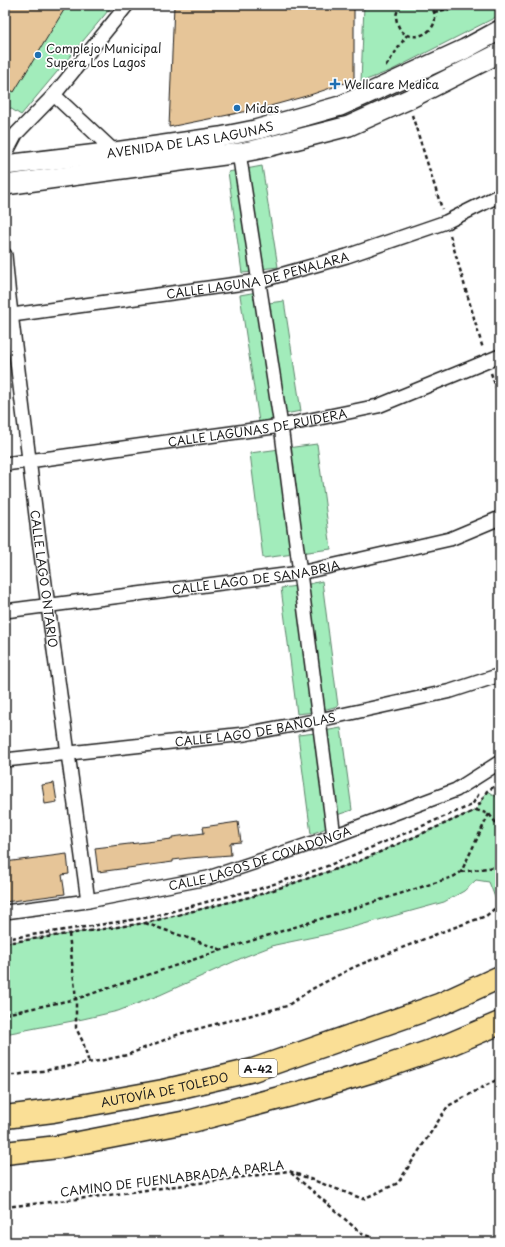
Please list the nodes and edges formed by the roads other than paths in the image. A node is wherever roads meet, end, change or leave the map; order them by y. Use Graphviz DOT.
graph roads {
  1 [pos="127,5"];
  2 [pos="500,30"];
  3 [pos="500,53"];
  4 [pos="54,95"];
  5 [pos="115,152"];
  6 [pos="239,153"];
  7 [pos="5,155"];
  8 [pos="5,165"];
  9 [pos="5,185"];
  10 [pos="500,195"];
  11 [pos="5,255"];
  12 [pos="259,281"];
  13 [pos="8,315"];
  14 [pos="500,356"];
  15 [pos="281,426"];
  16 [pos="30,461"];
  17 [pos="5,464"];
  18 [pos="500,518"];
  19 [pos="300,573"];
  20 [pos="48,606"];
  21 [pos="5,611"];
  22 [pos="500,675"];
  23 [pos="319,720"];
  24 [pos="67,753"];
  25 [pos="5,760"];
  26 [pos="500,762"];
  27 [pos="334,836"];
  28 [pos="88,901"];
  29 [pos="5,912"];
  30 [pos="500,977"];
  31 [pos="500,1023"];
  32 [pos="5,1118"];
  33 [pos="5,1153"];
  1 -- 4 [label="street"];
  2 -- 5 [label="main road, AVENIDA DE LAS LAGUNAS"];
  3 -- 6 [label="main road, AVENIDA DE LAS LAGUNAS"];
  4 -- 5 [label="street"];
  4 -- 7 [label="street"];
  5 -- 8 [label="main road, AVENIDA DE LAS LAGUNAS"];
  6 -- 9 [label="main road, AVENIDA DE LAS LAGUNAS"];
  6 -- 12 [label="street"];
  10 -- 12 [label="street, CALLE LAGUNA DE PEÑALARA"];
  11 -- 13 [label="street, CALLE LAGO ONTARIO"];
  12 -- 13 [label="street, CALLE LAGUNA DE PEÑALARA"];
  12 -- 15 [label="street"];
  13 -- 16 [label="street, CALLE LAGO ONTARIO"];
  14 -- 15 [label="street, CALLE LAGUNAS DE RUIDERA"];
  15 -- 16 [label="street, CALLE LAGUNAS DE RUIDERA"];
  15 -- 19 [label="street"];
  16 -- 17 [label="street, CALLE LAGUNAS DE RUIDERA"];
  16 -- 20 [label="street, CALLE LAGO ONTARIO"];
  18 -- 19 [label="street, CALLE LAGO DE SANABRIA"];
  19 -- 20 [label="street, CALLE LAGO DE SANABRIA"];
  19 -- 23 [label="street"];
  20 -- 21 [label="street, CALLE LAGO DE SANABRIA"];
  20 -- 24 [label="street, CALLE LAGO ONTARIO"];
  22 -- 23 [label="street, CALLE LAGO DE BAÑOLAS"];
  23 -- 24 [label="street, CALLE LAGO DE BAÑOLAS"];
  23 -- 27 [label="street"];
  24 -- 25 [label="street, CALLE LAGO DE BAÑOLAS"];
  24 -- 28 [label="street, CALLE LAGO ONTARIO"];
  26 -- 27 [label="street, CALLE LAGOS DE COVADONGA"];
  27 -- 28 [label="street, CALLE LAGOS DE COVADONGA"];
  28 -- 29 [label="street, CALLE LAGOS DE COVADONGA"];
  30 -- 32 [label="highway, AUTOVÍA DE TOLEDO / A-42"];
  31 -- 33 [label="highway"];
}
